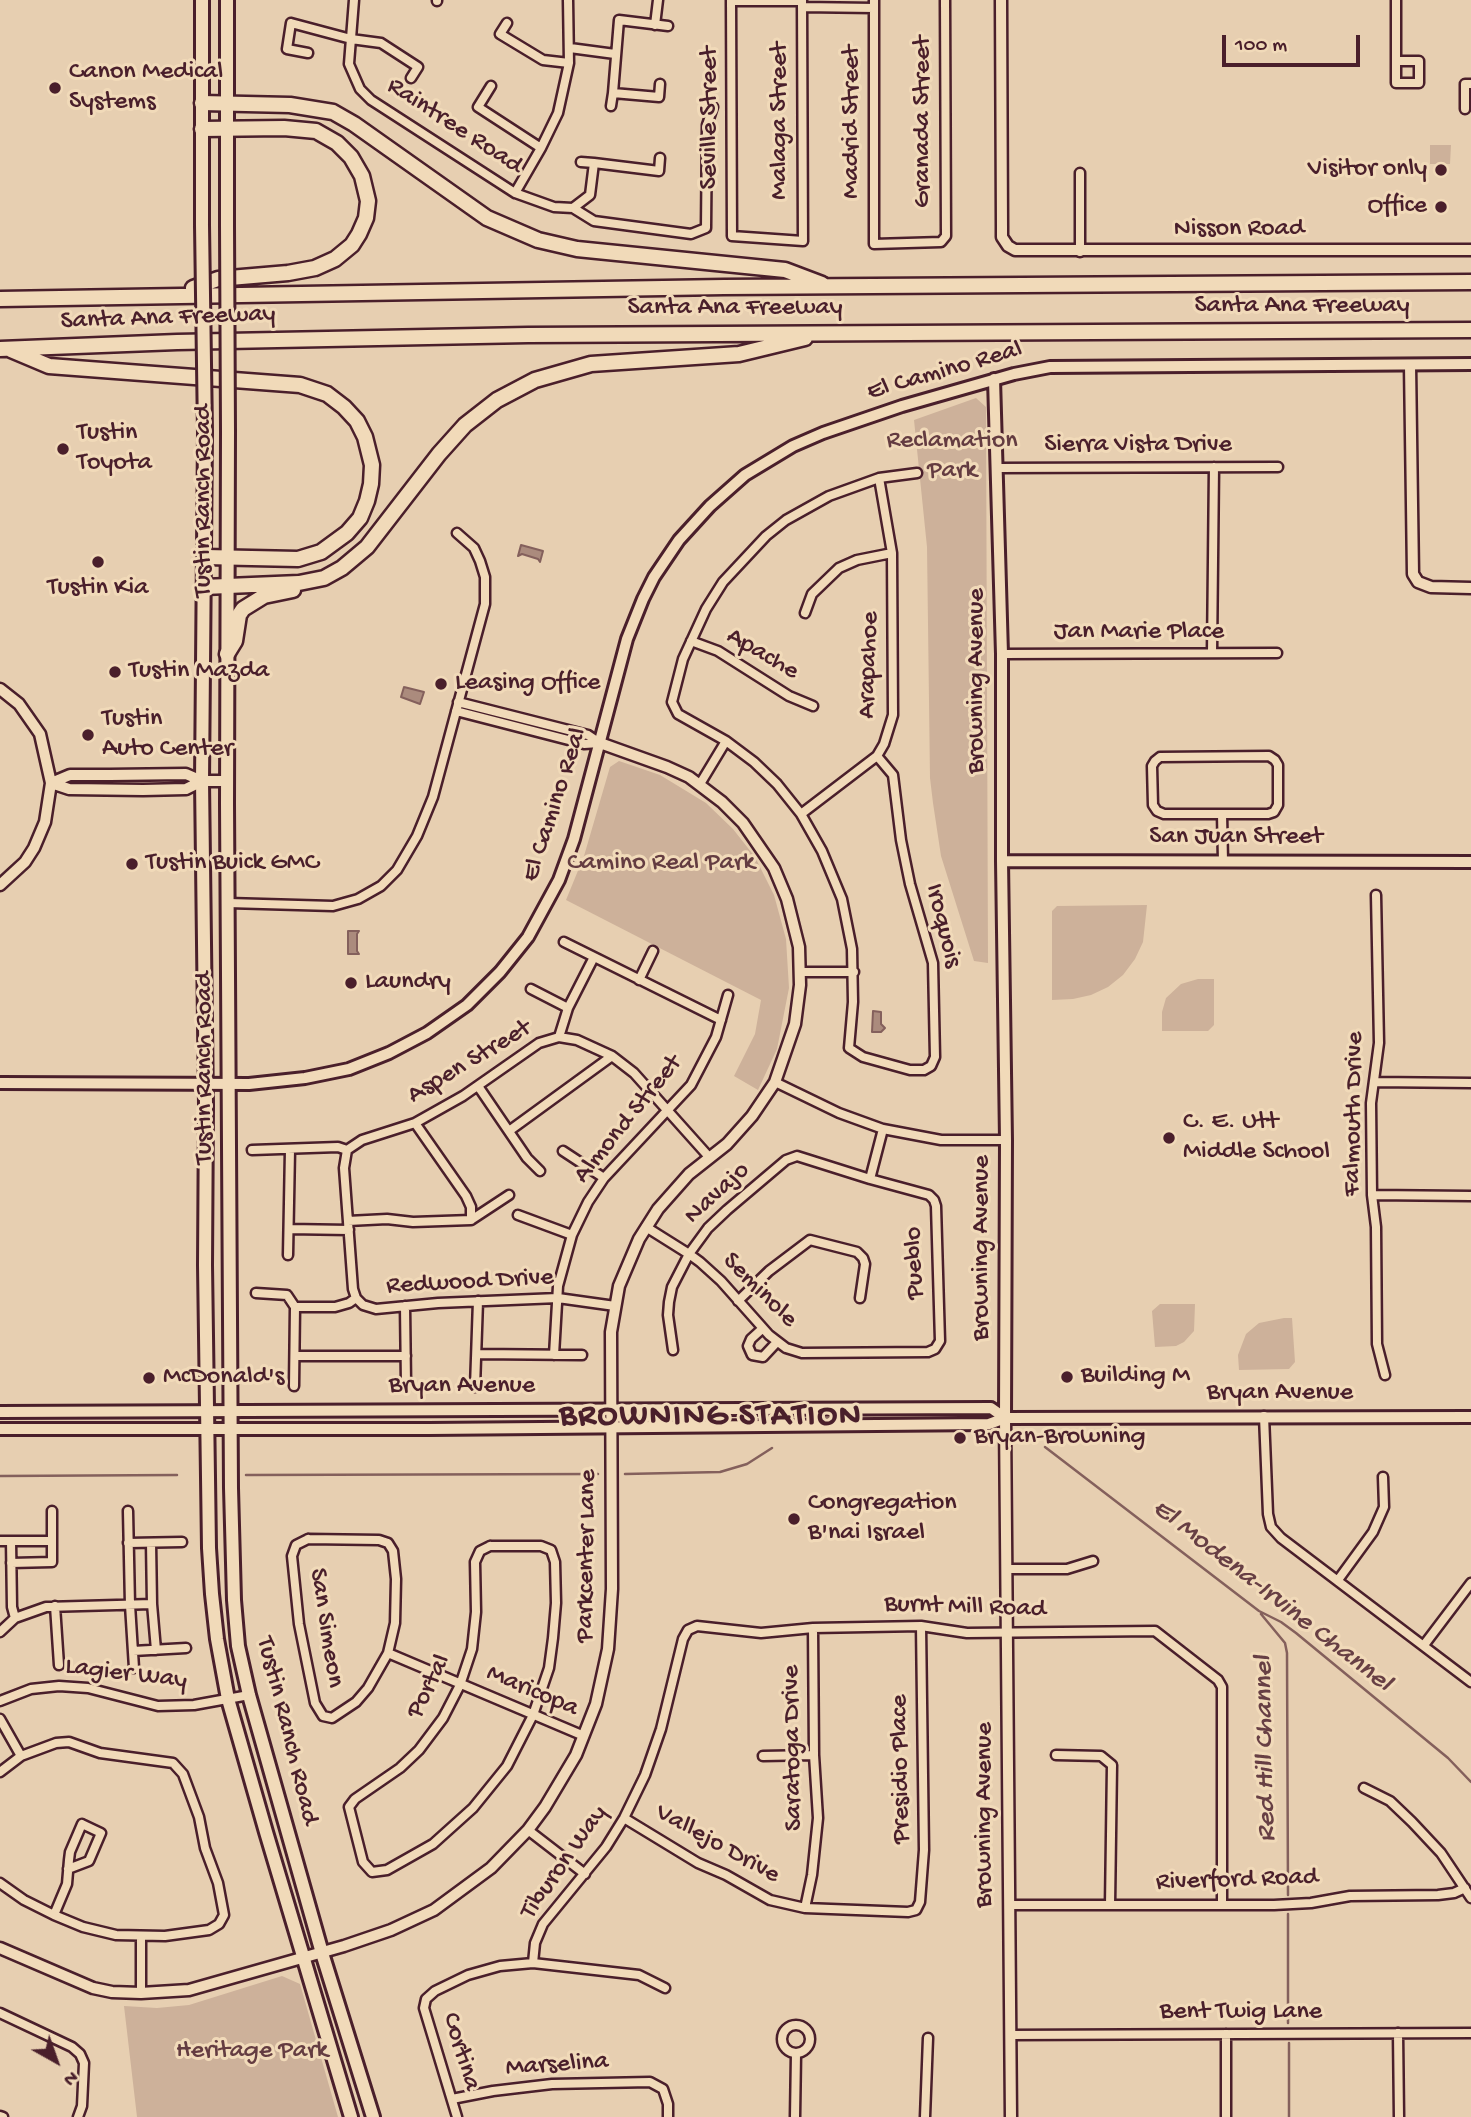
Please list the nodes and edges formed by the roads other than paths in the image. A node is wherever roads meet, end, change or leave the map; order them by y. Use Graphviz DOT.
graph roads {
  1 [pos="202,0"];
  2 [pos="227,0"];
  3 [pos="354,0"];
  4 [pos="568,0"];
  5 [pos="658,0"];
  6 [pos="945,0"];
  7 [pos="1000,0"];
  8 [pos="1396,0"];
  9 [pos="731,1"];
  10 [pos="802,3"];
  11 [pos="874,4"];
  12 [pos="507,23"];
  13 [pos="655,24"];
  14 [pos="668,26"];
  15 [pos="351,38"];
  16 [pos="570,48"];
  17 [pos="308,53"];
  18 [pos="615,54"];
  19 [pos="1396,61"];
  20 [pos="569,63"];
  21 [pos="411,78"];
  22 [pos="1471,84"];
  23 [pos="660,85"];
  24 [pos="491,86"];
  25 [pos="613,93"];
  26 [pos="202,103"];
  27 [pos="228,103"];
  28 [pos="611,106"];
  29 [pos="713,107"];
  30 [pos="1465,109"];
  31 [pos="202,129"];
  32 [pos="228,129"];
  33 [pos="541,148"];
  34 [pos="660,158"];
  35 [pos="581,162"];
  36 [pos="594,163"];
  37 [pos="1080,173"];
  38 [pos="514,193"];
  39 [pos="573,208"];
  40 [pos="803,241"];
  41 [pos="874,244"];
  42 [pos="1471,250"];
  43 [pos="1080,252"];
  44 [pos="1471,282"];
  45 [pos="828,286"];
  46 [pos="170,296"];
  47 [pos="0,299"];
  48 [pos="1471,330"];
  49 [pos="828,332"];
  50 [pos="3,349"];
  51 [pos="1410,365"];
  52 [pos="1471,365"];
  53 [pos="994,379"];
  54 [pos="1214,467"];
  55 [pos="1278,467"];
  56 [pos="998,468"];
  57 [pos="917,473"];
  58 [pos="879,478"];
  59 [pos="457,533"];
  60 [pos="892,553"];
  61 [pos="205,557"];
  62 [pos="228,558"];
  63 [pos="326,577"];
  64 [pos="228,586"];
  65 [pos="204,587"];
  66 [pos="1471,588"];
  67 [pos="805,613"];
  68 [pos="691,641"];
  69 [pos="1212,653"];
  70 [pos="1277,653"];
  71 [pos="227,654"];
  72 [pos="1002,654"];
  73 [pos="0,689"];
  74 [pos="457,706"];
  75 [pos="813,706"];
  76 [pos="726,741"];
  77 [pos="600,743"];
  78 [pos="877,756"];
  79 [pos="202,781"];
  80 [pos="227,781"];
  81 [pos="51,783"];
  82 [pos="699,784"];
  83 [pos="801,814"];
  84 [pos="1222,814"];
  85 [pos="1002,861"];
  86 [pos="1223,861"];
  87 [pos="1471,862"];
  88 [pos="0,885"];
  89 [pos="1376,895"];
  90 [pos="228,903"];
  91 [pos="564,942"];
  92 [pos="653,951"];
  93 [pos="594,957"];
  94 [pos="800,972"];
  95 [pos="854,972"];
  96 [pos="639,980"];
  97 [pos="531,989"];
  98 [pos="728,995"];
  99 [pos="568,1008"];
  100 [pos="721,1020"];
  101 [pos="559,1037"];
  102 [pos="612,1056"];
  103 [pos="775,1082"];
  104 [pos="0,1083"];
  105 [pos="1374,1083"];
  106 [pos="1471,1083"];
  107 [pos="205,1084"];
  108 [pos="229,1084"];
  109 [pos="478,1086"];
  110 [pos="667,1112"];
  111 [pos="415,1122"];
  112 [pos="883,1129"];
  113 [pos="509,1131"];
  114 [pos="1006,1140"];
  115 [pos="253,1150"];
  116 [pos="290,1150"];
  117 [pos="347,1150"];
  118 [pos="563,1151"];
  119 [pos="792,1157"];
  120 [pos="710,1158"];
  121 [pos="540,1171"];
  122 [pos="604,1178"];
  123 [pos="870,1179"];
  124 [pos="509,1195"];
  125 [pos="1372,1195"];
  126 [pos="1471,1196"];
  127 [pos="518,1215"];
  128 [pos="471,1220"];
  129 [pos="348,1226"];
  130 [pos="646,1227"];
  131 [pos="289,1229"];
  132 [pos="572,1235"];
  133 [pos="689,1254"];
  134 [pos="288,1255"];
  135 [pos="256,1293"];
  136 [pos="356,1298"];
  137 [pos="558,1298"];
  138 [pos="860,1298"];
  139 [pos="478,1301"];
  140 [pos="738,1301"];
  141 [pos="405,1306"];
  142 [pos="615,1306"];
  143 [pos="295,1307"];
  144 [pos="762,1329"];
  145 [pos="777,1342"];
  146 [pos="935,1349"];
  147 [pos="673,1350"];
  148 [pos="477,1354"];
  149 [pos="554,1355"];
  150 [pos="582,1355"];
  151 [pos="295,1356"];
  152 [pos="405,1356"];
  153 [pos="1385,1375"];
  154 [pos="406,1384"];
  155 [pos="294,1386"];
  156 [pos="475,1387"];
  157 [pos="611,1409"];
  158 [pos="207,1411"];
  159 [pos="230,1411"];
  160 [pos="0,1412"];
  161 [pos="1264,1416"];
  162 [pos="1471,1416"];
  163 [pos="1005,1418"];
  164 [pos="611,1427"];
  165 [pos="0,1429"];
  166 [pos="208,1429"];
  167 [pos="231,1429"];
  168 [pos="1383,1477"];
  169 [pos="52,1511"];
  170 [pos="128,1511"];
  171 [pos="0,1541"];
  172 [pos="11,1541"];
  173 [pos="52,1541"];
  174 [pos="182,1542"];
  175 [pos="128,1543"];
  176 [pos="150,1543"];
  177 [pos="1093,1561"];
  178 [pos="11,1563"];
  179 [pos="1007,1569"];
  180 [pos="1338,1580"];
  181 [pos="1471,1583"];
  182 [pos="152,1604"];
  183 [pos="130,1605"];
  184 [pos="55,1606"];
  185 [pos="15,1618"];
  186 [pos="921,1626"];
  187 [pos="813,1628"];
  188 [pos="688,1630"];
  189 [pos="0,1632"];
  190 [pos="1008,1633"];
  191 [pos="1424,1645"];
  192 [pos="186,1648"];
  193 [pos="156,1650"];
  194 [pos="133,1651"];
  195 [pos="388,1653"];
  196 [pos="59,1665"];
  197 [pos="134,1668"];
  198 [pos="1471,1682"];
  199 [pos="460,1685"];
  200 [pos="249,1695"];
  201 [pos="228,1699"];
  202 [pos="0,1701"];
  203 [pos="533,1715"];
  204 [pos="0,1719"];
  205 [pos="584,1736"];
  206 [pos="814,1755"];
  207 [pos="1056,1755"];
  208 [pos="21,1756"];
  209 [pos="763,1756"];
  210 [pos="0,1772"];
  211 [pos="1364,1788"];
  212 [pos="624,1818"];
  213 [pos="528,1830"];
  214 [pos="68,1869"];
  215 [pos="585,1874"];
  216 [pos="0,1883"];
  217 [pos="1465,1888"];
  218 [pos="1471,1898"];
  219 [pos="1009,1905"];
  220 [pos="1110,1905"];
  221 [pos="1222,1905"];
  222 [pos="805,1908"];
  223 [pos="916,1910"];
  224 [pos="54,1915"];
  225 [pos="141,1936"];
  226 [pos="0,1948"];
  227 [pos="322,1953"];
  228 [pos="304,1958"];
  229 [pos="533,1963"];
  230 [pos="665,1988"];
  231 [pos="141,1993"];
  232 [pos="0,2012"];
  233 [pos="1398,2033"];
  234 [pos="1471,2033"];
  235 [pos="1226,2034"];
  236 [pos="1010,2035"];
  237 [pos="928,2038"];
  238 [pos="796,2054"];
  239 [pos="453,2099"];
  240 [pos="78,2117"];
  241 [pos="351,2117"];
  242 [pos="373,2117"];
  243 [pos="457,2117"];
  244 [pos="668,2117"];
  245 [pos="795,2117"];
  246 [pos="925,2117"];
  247 [pos="1011,2117"];
  248 [pos="1226,2117"];
  249 [pos="1399,2117"];
  1 -- 26 [label="main road, Tustin Ranch Road"];
  2 -- 27 [label="main road, Tustin Ranch Road"];
  3 -- 15 [label="street, Raintree Road"];
  4 -- 16 [label="street"];
  5 -- 13 [label="street"];
  6 -- 41 [label="street, Granada Street"];
  7 -- 43 [label="street, Nisson Road"];
  8 -- 19 [label="street"];
  9 -- 10 [label="street"];
  9 -- 40 [label="street, Seville Street"];
  10 -- 11 [label="street"];
  10 -- 40 [label="street, Malaga Street"];
  11 -- 41 [label="street, Madrid Street"];
  12 -- 20 [label="street"];
  13 -- 14 [label="street"];
  13 -- 18 [label="street"];
  15 -- 17 [label="street"];
  15 -- 21 [label="street"];
  15 -- 38 [label="street, Raintree Road"];
  16 -- 18 [label="street"];
  16 -- 20 [label="street"];
  18 -- 25 [label="street"];
  20 -- 33 [label="street"];
  22 -- 30 [label="street"];
  23 -- 25 [label="street"];
  24 -- 33 [label="street"];
  25 -- 28 [label="street"];
  26 -- 27 [label="highway"];
  26 -- 31 [label="main road, Tustin Ranch Road"];
  27 -- 32 [label="main road, Tustin Ranch Road"];
  27 -- 45 [label="highway"];
  29 -- 39 [label="street, Raintree Road"];
  31 -- 32 [label="highway"];
  31 -- 61 [label="main road, Tustin Ranch Road, bridge"];
  32 -- 46 [label="highway"];
  32 -- 62 [label="main road, Tustin Ranch Road, bridge"];
  33 -- 38 [label="street"];
  34 -- 36 [label="street"];
  35 -- 36 [label="street"];
  36 -- 39 [label="street"];
  37 -- 43 [label="street"];
  38 -- 39 [label="street, Raintree Road"];
  42 -- 43 [label="street, Nisson Road"];
  44 -- 45 [label="highway, Santa Ana Freeway"];
  45 -- 46 [label="highway, Santa Ana Freeway"];
  46 -- 47 [label="highway, Santa Ana Freeway"];
  48 -- 49 [label="highway, Santa Ana Freeway"];
  49 -- 50 [label="highway, Santa Ana Freeway"];
  49 -- 63 [label="highway"];
  50 -- 62 [label="highway"];
  51 -- 52 [label="main road, El Camino Real"];
  51 -- 53 [label="main road, El Camino Real"];
  51 -- 66 [label="street"];
  53 -- 56 [label="main road, Browning Avenue"];
  53 -- 77 [label="main road, El Camino Real"];
  54 -- 55 [label="street, Sierra Vista Drive"];
  54 -- 56 [label="street, Sierra Vista Drive"];
  54 -- 69 [label="street"];
  56 -- 72 [label="main road, Browning Avenue"];
  57 -- 58 [label="street"];
  58 -- 60 [label="street, Arapahoe"];
  58 -- 68 [label="street"];
  59 -- 74 [label="street"];
  60 -- 67 [label="street"];
  60 -- 78 [label="street, Arapahoe"];
  61 -- 62 [label="highway"];
  61 -- 65 [label="main road, Tustin Ranch Road"];
  62 -- 64 [label="main road, Tustin Ranch Road"];
  63 -- 64 [label="highway"];
  63 -- 71 [label="highway"];
  64 -- 65 [label="highway"];
  64 -- 71 [label="main road, Tustin Ranch Road"];
  65 -- 79 [label="main road, Tustin Ranch Road"];
  68 -- 75 [label="street, Apache"];
  68 -- 76 [label="street"];
  69 -- 70 [label="street, Jan Marie Place"];
  69 -- 72 [label="street, Jan Marie Place"];
  71 -- 80 [label="main road, Tustin Ranch Road"];
  72 -- 85 [label="main road, Browning Avenue"];
  73 -- 81 [label="street"];
  74 -- 77 [label="street, Parkcenter Lane"];
  74 -- 90 [label="street"];
  76 -- 82 [label="street"];
  76 -- 83 [label="street"];
  77 -- 82 [label="street, Parkcenter Lane"];
  77 -- 108 [label="main road, El Camino Real"];
  78 -- 83 [label="street, Arapahoe"];
  78 -- 95 [label="street, Iroquois"];
  79 -- 80 [label="street"];
  79 -- 81 [label="street"];
  79 -- 81 [label="street"];
  79 -- 107 [label="main road, Tustin Ranch Road"];
  80 -- 90 [label="main road, Tustin Ranch Road"];
  81 -- 88 [label="street"];
  82 -- 94 [label="street, Parkcenter Lane"];
  83 -- 95 [label="street"];
  84 -- 84 [label="street"];
  84 -- 86 [label="street"];
  85 -- 86 [label="main road, San Juan Street"];
  85 -- 114 [label="main road, Browning Avenue"];
  86 -- 87 [label="main road, San Juan Street"];
  89 -- 105 [label="street, Falmouth Drive"];
  90 -- 108 [label="main road, Tustin Ranch Road"];
  91 -- 93 [label="street"];
  92 -- 96 [label="street"];
  93 -- 96 [label="street"];
  93 -- 99 [label="street"];
  94 -- 95 [label="street"];
  94 -- 103 [label="street, Parkcenter Lane"];
  96 -- 100 [label="street"];
  97 -- 99 [label="street"];
  98 -- 100 [label="street, Almond Street"];
  99 -- 101 [label="street"];
  100 -- 110 [label="street, Almond Street"];
  101 -- 102 [label="street, Aspen Street"];
  101 -- 109 [label="street, Aspen Street"];
  102 -- 110 [label="street, Aspen Street"];
  102 -- 113 [label="street"];
  103 -- 112 [label="street"];
  103 -- 120 [label="street, Parkcenter Lane"];
  104 -- 107 [label="main road, El Camino Real"];
  105 -- 106 [label="street"];
  105 -- 125 [label="street, Falmouth Drive"];
  107 -- 108 [label="main road, El Camino Real"];
  107 -- 158 [label="main road, Tustin Ranch Road"];
  108 -- 159 [label="main road, Tustin Ranch Road"];
  109 -- 111 [label="street, Aspen Street"];
  109 -- 113 [label="street"];
  110 -- 120 [label="street, Aspen Street"];
  110 -- 122 [label="street, Almond Street"];
  111 -- 117 [label="street, Aspen Street"];
  111 -- 128 [label="street"];
  112 -- 114 [label="street"];
  112 -- 123 [label="street"];
  113 -- 121 [label="street"];
  114 -- 163 [label="main road, Browning Avenue"];
  115 -- 116 [label="street, Aspen Street"];
  116 -- 117 [label="street, Aspen Street"];
  116 -- 131 [label="street"];
  117 -- 129 [label="street"];
  118 -- 122 [label="street"];
  119 -- 123 [label="street, Pueblo"];
  119 -- 133 [label="street, Navajo"];
  120 -- 130 [label="street, Parkcenter Lane"];
  122 -- 132 [label="street, Almond Street"];
  123 -- 146 [label="street, Pueblo"];
  124 -- 128 [label="street"];
  125 -- 126 [label="street"];
  125 -- 153 [label="street, Falmouth Drive"];
  127 -- 132 [label="street"];
  128 -- 129 [label="street"];
  129 -- 131 [label="street"];
  129 -- 136 [label="street"];
  130 -- 133 [label="street, Seminole"];
  130 -- 142 [label="street, Parkcenter Lane"];
  131 -- 134 [label="street"];
  132 -- 137 [label="street, Almond Street"];
  133 -- 140 [label="street, Seminole"];
  133 -- 147 [label="street, Navajo"];
  135 -- 143 [label="street, Redwood Drive"];
  136 -- 141 [label="street, Redwood Drive"];
  136 -- 143 [label="street, Redwood Drive"];
  137 -- 139 [label="street, Redwood Drive"];
  137 -- 142 [label="street, Redwood Drive"];
  137 -- 149 [label="street, Almond Street"];
  138 -- 140 [label="street"];
  139 -- 141 [label="street, Redwood Drive"];
  139 -- 148 [label="street"];
  140 -- 144 [label="street, Seminole"];
  141 -- 152 [label="street"];
  142 -- 157 [label="street, Parkcenter Lane"];
  143 -- 151 [label="street"];
  144 -- 145 [label="street, Seminole"];
  144 -- 145 [label="street"];
  145 -- 146 [label="street, Seminole"];
  148 -- 149 [label="street"];
  148 -- 156 [label="street"];
  149 -- 150 [label="street"];
  151 -- 152 [label="street"];
  151 -- 155 [label="street"];
  152 -- 154 [label="street"];
  157 -- 159 [label="main road, Bryan Avenue"];
  157 -- 163 [label="main road, Bryan Avenue"];
  157 -- 164 [label="street, Parkcenter Lane"];
  158 -- 159 [label="main road, Bryan Avenue"];
  158 -- 160 [label="main road, Bryan Avenue"];
  158 -- 166 [label="main road, Tustin Ranch Road"];
  159 -- 167 [label="main road, Tustin Ranch Road"];
  161 -- 162 [label="main road, Bryan Avenue"];
  161 -- 163 [label="main road, Bryan Avenue"];
  161 -- 180 [label="street"];
  163 -- 164 [label="main road, Bryan Avenue"];
  163 -- 179 [label="street, Browning Avenue"];
  164 -- 167 [label="main road, Bryan Avenue"];
  164 -- 205 [label="street, Parkcenter Lane"];
  165 -- 166 [label="main road, Bryan Avenue"];
  166 -- 167 [label="main road, Bryan Avenue"];
  166 -- 201 [label="main road, Tustin Ranch Road"];
  167 -- 200 [label="main road, Tustin Ranch Road"];
  168 -- 180 [label="street"];
  169 -- 173 [label="street"];
  170 -- 175 [label="street"];
  171 -- 172 [label="street"];
  172 -- 173 [label="street"];
  172 -- 178 [label="street"];
  173 -- 178 [label="street"];
  174 -- 176 [label="street"];
  175 -- 176 [label="street"];
  175 -- 183 [label="street"];
  176 -- 182 [label="street"];
  177 -- 179 [label="street"];
  178 -- 185 [label="street"];
  179 -- 190 [label="street, Browning Avenue"];
  180 -- 191 [label="street"];
  181 -- 191 [label="street"];
  182 -- 183 [label="street"];
  182 -- 193 [label="street"];
  183 -- 184 [label="street"];
  183 -- 194 [label="street"];
  184 -- 185 [label="street"];
  184 -- 196 [label="street"];
  185 -- 189 [label="street"];
  186 -- 187 [label="street, Burnt Mill Road"];
  186 -- 190 [label="street, Burnt Mill Road"];
  186 -- 223 [label="street, Presidio Place"];
  187 -- 188 [label="street, Burnt Mill Road"];
  187 -- 206 [label="street, Saratoga Drive"];
  188 -- 212 [label="street, Tiburon Way"];
  190 -- 219 [label="street, Browning Avenue"];
  190 -- 221 [label="street, Burnt Mill Road"];
  191 -- 198 [label="street"];
  192 -- 193 [label="street"];
  193 -- 194 [label="street"];
  194 -- 197 [label="street"];
  195 -- 195 [label="street, San Simeon"];
  195 -- 199 [label="street, Maricopa"];
  199 -- 203 [label="street, Maricopa"];
  199 -- 203 [label="street, Portal"];
  199 -- 203 [label="street, Portal"];
  200 -- 201 [label="street, Lagier Way"];
  200 -- 227 [label="main road, Tustin Ranch Road"];
  201 -- 202 [label="street, Lagier Way"];
  201 -- 228 [label="main road, Tustin Ranch Road"];
  203 -- 205 [label="street, Maricopa"];
  204 -- 208 [label="street"];
  205 -- 213 [label="street, Parkcenter Lane"];
  206 -- 209 [label="street"];
  206 -- 222 [label="street, Saratoga Drive"];
  207 -- 220 [label="street"];
  208 -- 210 [label="street"];
  208 -- 225 [label="street"];
  211 -- 217 [label="street"];
  212 -- 215 [label="street, Tiburon Way"];
  212 -- 222 [label="street, Vallejo Drive"];
  213 -- 215 [label="street"];
  213 -- 227 [label="street, Parkcenter Lane"];
  214 -- 214 [label="street"];
  214 -- 224 [label="street"];
  215 -- 229 [label="street, Tiburon Way"];
  216 -- 224 [label="street"];
  217 -- 218 [label="street"];
  217 -- 221 [label="street, Riverford Road"];
  219 -- 220 [label="street, Riverford Road"];
  219 -- 236 [label="street, Browning Avenue"];
  220 -- 221 [label="street, Riverford Road"];
  222 -- 223 [label="street, Vallejo Drive"];
  224 -- 225 [label="street"];
  225 -- 231 [label="street"];
  226 -- 231 [label="street, Parkcenter Lane"];
  227 -- 228 [label="street, Parkcenter Lane"];
  227 -- 242 [label="main road, Tustin Ranch Road"];
  228 -- 231 [label="street, Parkcenter Lane"];
  228 -- 241 [label="main road, Tustin Ranch Road"];
  229 -- 230 [label="street"];
  229 -- 239 [label="street, Cortina"];
  232 -- 240 [label="street"];
  233 -- 234 [label="street, Bent Twig Lane"];
  233 -- 235 [label="street, Bent Twig Lane"];
  233 -- 249 [label="street"];
  235 -- 236 [label="street, Bent Twig Lane"];
  235 -- 248 [label="street"];
  236 -- 247 [label="street, Browning Avenue"];
  237 -- 246 [label="street"];
  238 -- 245 [label="street"];
  239 -- 243 [label="street, Cortina"];
  239 -- 244 [label="street, Marselina"];
}
